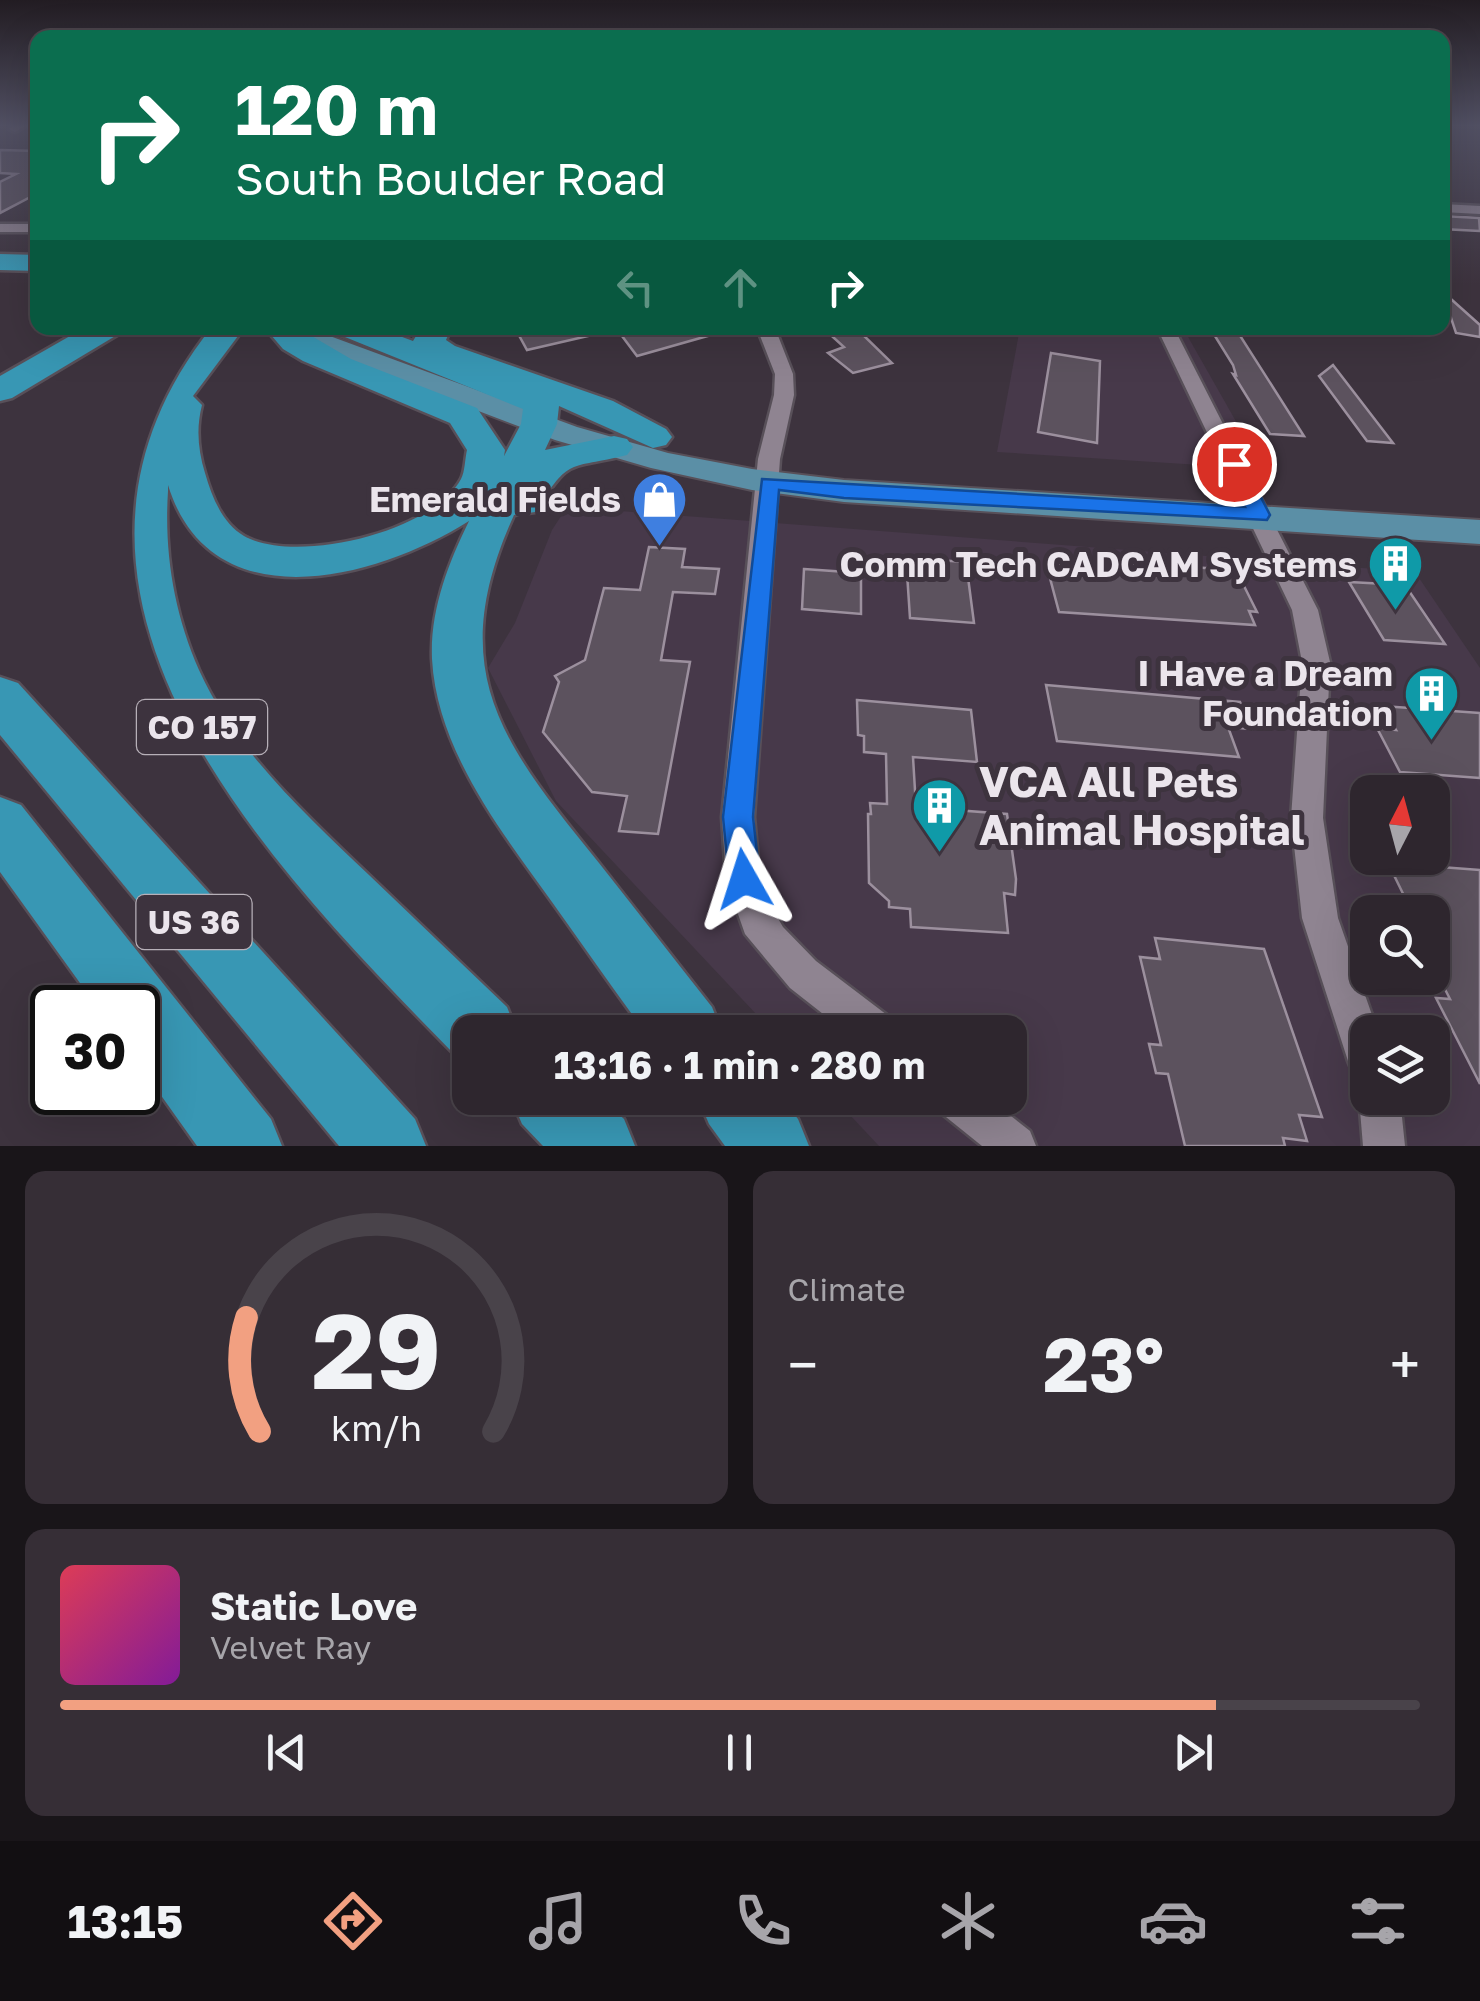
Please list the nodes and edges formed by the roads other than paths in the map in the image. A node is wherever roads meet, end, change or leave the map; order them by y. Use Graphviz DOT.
graph roads {
  1 [pos="1450,208"];
  2 [pos="1480,210"];
  3 [pos="0,228"];
  4 [pos="30,228"];
  5 [pos="0,250"];
  6 [pos="30,250"];
  7 [pos="0,262"];
  8 [pos="30,263"];
  9 [pos="94,335"];
  10 [pos="222,335"];
  11 [pos="222,335"];
  12 [pos="291,335"];
  13 [pos="303,335"];
  14 [pos="366,335"];
  15 [pos="432,335"];
  16 [pos="769,335"];
  17 [pos="1169,335"];
  18 [pos="0,391"];
  19 [pos="540,414"];
  20 [pos="653,437"];
  21 [pos="614,447"];
  22 [pos="769,471"];
  23 [pos="1254,503"];
  24 [pos="1480,507"];
  25 [pos="1429,515"];
  26 [pos="1480,532"];
  27 [pos="473,563"];
  28 [pos="0,698"];
  29 [pos="0,824"];
  30 [pos="465,1015"];
  31 [pos="674,1015"];
  32 [pos="856,1015"];
  33 [pos="1353,1015"];
  34 [pos="565,1115"];
  35 [pos="748,1115"];
  36 [pos="977,1115"];
  37 [pos="1381,1115"];
  38 [pos="244,1146"];
  39 [pos="388,1146"];
  40 [pos="597,1146"];
  41 [pos="771,1146"];
  42 [pos="1015,1146"];
  43 [pos="1384,1146"];
  1 -- 2 [label="street"];
  3 -- 4 [label="street"];
  5 -- 6 [label="highway"];
  7 -- 8 [label="highway"];
  9 -- 18 [label="highway"];
  10 -- 12 [label="highway"];
  11 -- 30 [label="highway, CO 157"];
  13 -- 19 [label="main road"];
  14 -- 19 [label="highway"];
  15 -- 20 [label="highway"];
  16 -- 22 [label="street"];
  17 -- 23 [label="street"];
  19 -- 20 [label="main road"];
  19 -- 21 [label="main road"];
  19 -- 27 [label="highway"];
  20 -- 22 [label="main road"];
  21 -- 22 [label="main road"];
  21 -- 27 [label="highway"];
  22 -- 23 [label="main road"];
  22 -- 32 [label="street"];
  23 -- 25 [label="main road"];
  23 -- 33 [label="street"];
  24 -- 25 [label="main road"];
  25 -- 26 [label="main road"];
  27 -- 31 [label="highway"];
  28 -- 39 [label="highway, US 36"];
  29 -- 38 [label="highway, US 36"];
  34 -- 40 [label="highway"];
  35 -- 41 [label="highway"];
  36 -- 42 [label="street"];
  37 -- 43 [label="street"];
}
